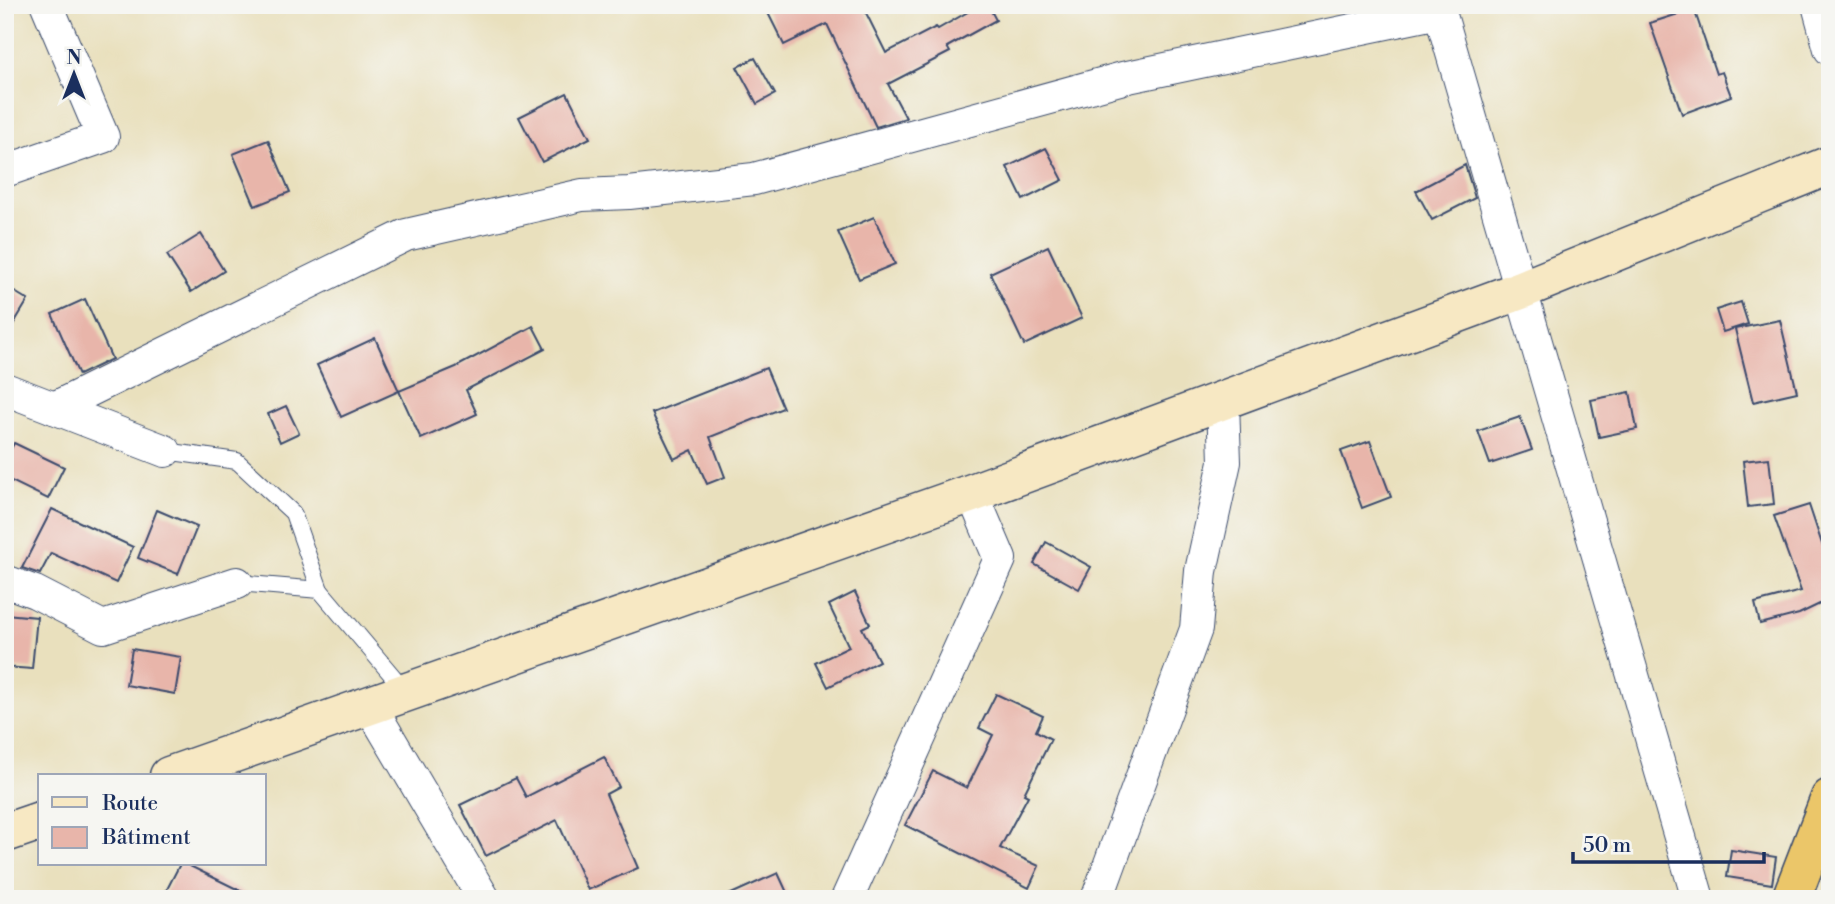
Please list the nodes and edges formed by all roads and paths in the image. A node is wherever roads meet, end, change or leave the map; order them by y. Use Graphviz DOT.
graph roads {
  1 [pos="47,5"];
  2 [pos="1818,5"];
  3 [pos="1438,8"];
  4 [pos="1830,49"];
  5 [pos="1830,165"];
  6 [pos="5,171"];
  7 [pos="1521,290"];
  8 [pos="5,389"];
  9 [pos="1223,401"];
  10 [pos="54,408"];
  11 [pos="165,451"];
  12 [pos="972,493"];
  13 [pos="5,581"];
  14 [pos="237,583"];
  15 [pos="320,590"];
  16 [pos="408,693"];
  17 [pos="370,706"];
  18 [pos="175,774"];
  19 [pos="1830,798"];
  20 [pos="38,822"];
  21 [pos="5,833"];
  22 [pos="484,899"];
  23 [pos="847,899"];
  24 [pos="1097,899"];
  25 [pos="1698,899"];
  26 [pos="1791,899"];
  1 -- 6 [label="street"];
  2 -- 4 [label="street"];
  3 -- 7 [label="street"];
  3 -- 10 [label="street"];
  5 -- 7 [label="main road"];
  7 -- 9 [label="main road"];
  7 -- 25 [label="street"];
  8 -- 10 [label="street"];
  9 -- 12 [label="main road"];
  9 -- 24 [label="street"];
  10 -- 11 [label="street"];
  11 -- 15 [label="lane"];
  12 -- 16 [label="main road"];
  12 -- 23 [label="street"];
  13 -- 14 [label="street"];
  14 -- 15 [label="lane"];
  15 -- 16 [label="lane"];
  16 -- 17 [label="main road"];
  17 -- 18 [label="main road"];
  17 -- 22 [label="street"];
  19 -- 26 [label="highway"];
  20 -- 21 [label="main road"];
}
